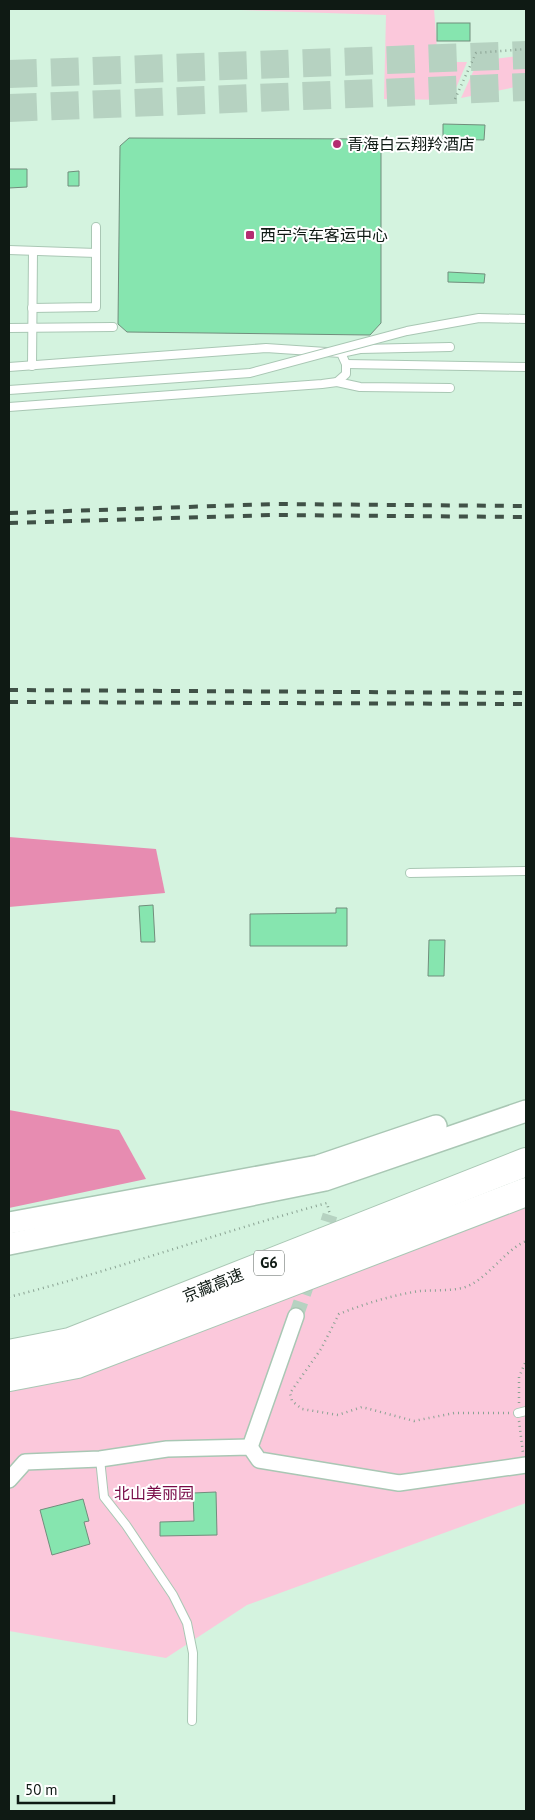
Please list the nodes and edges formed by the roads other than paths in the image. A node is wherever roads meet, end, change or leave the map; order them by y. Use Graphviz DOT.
graph roads {
  1 [pos="96,227"];
  2 [pos="9,250"];
  3 [pos="33,250"];
  4 [pos="96,253"];
  5 [pos="32,308"];
  6 [pos="526,319"];
  7 [pos="113,327"];
  8 [pos="9,328"];
  9 [pos="32,328"];
  10 [pos="450,346"];
  11 [pos="340,353"];
  12 [pos="346,364"];
  13 [pos="32,366"];
  14 [pos="9,367"];
  15 [pos="526,367"];
  16 [pos="337,382"];
  17 [pos="450,388"];
  18 [pos="9,390"];
  19 [pos="9,407"];
  20 [pos="526,871"];
  21 [pos="410,873"];
  22 [pos="526,1096"];
  23 [pos="526,1111"];
  24 [pos="526,1162"];
  25 [pos="526,1192"];
  26 [pos="9,1223"];
  27 [pos="9,1244"];
  28 [pos="296,1316"];
  29 [pos="9,1354"];
  30 [pos="9,1377"];
  31 [pos="250,1447"];
  32 [pos="100,1459"];
  33 [pos="526,1465"];
  34 [pos="9,1480"];
  35 [pos="192,1721"];
  1 -- 4 [label="lane"];
  2 -- 3 [label="lane"];
  3 -- 4 [label="lane"];
  3 -- 5 [label="lane"];
  4 -- 5 [label="lane"];
  5 -- 9 [label="lane"];
  6 -- 18 [label="lane, bridge"];
  7 -- 9 [label="lane"];
  8 -- 9 [label="lane"];
  9 -- 13 [label="lane"];
  10 -- 11 [label="lane"];
  11 -- 12 [label="lane"];
  11 -- 13 [label="lane"];
  12 -- 15 [label="lane"];
  12 -- 16 [label="lane"];
  13 -- 14 [label="lane"];
  16 -- 17 [label="lane"];
  16 -- 19 [label="lane"];
  20 -- 21 [label="lane"];
  22 -- 26 [label="main road"];
  23 -- 27 [label="main road"];
  24 -- 29 [label="highway, 京藏高速 / G6"];
  25 -- 30 [label="highway, 京藏高速 / G6"];
  28 -- 31 [label="street"];
  31 -- 32 [label="street"];
  31 -- 33 [label="street"];
  32 -- 34 [label="street"];
  32 -- 35 [label="lane"];
}
